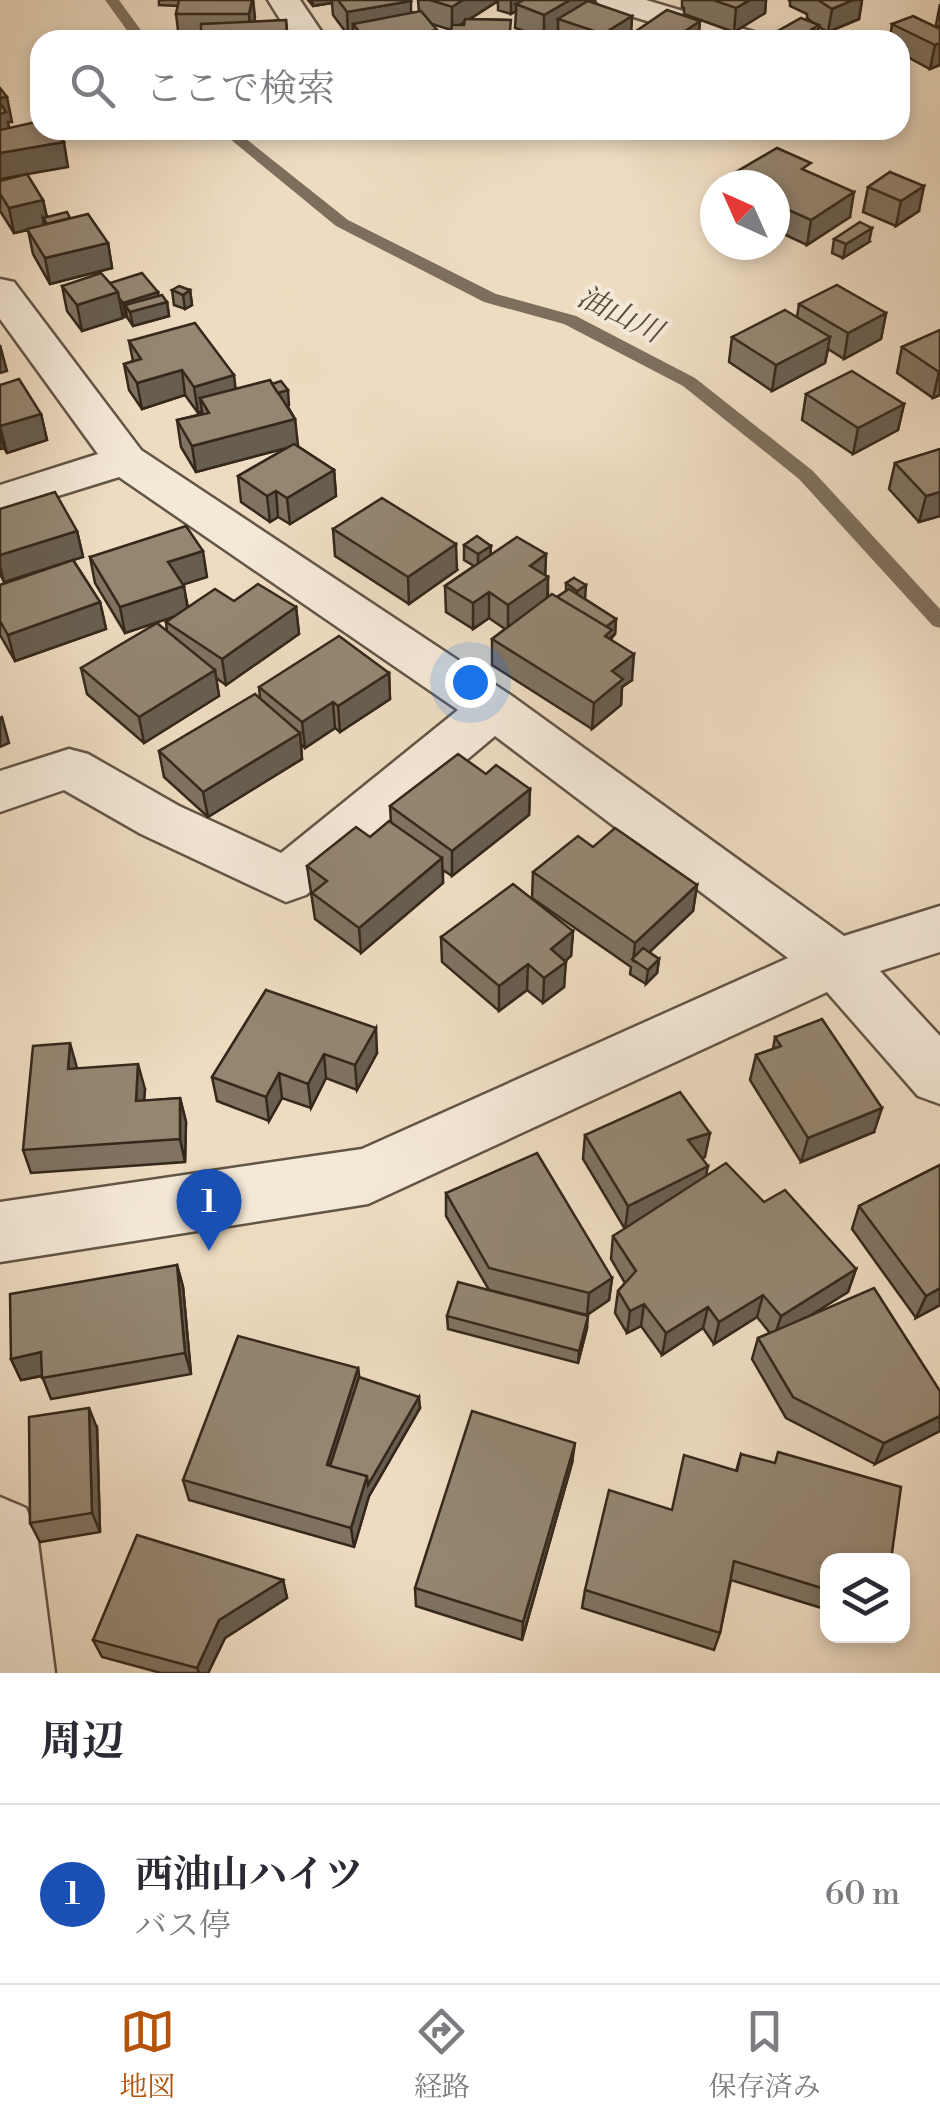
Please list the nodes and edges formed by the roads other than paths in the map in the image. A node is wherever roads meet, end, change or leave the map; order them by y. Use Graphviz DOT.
graph roads {
  1 [pos="284,0"];
  2 [pos="612,0"];
  3 [pos="304,30"];
  4 [pos="712,30"];
  5 [pos="4,307"];
  6 [pos="125,460"];
  7 [pos="0,500"];
  8 [pos="494,710"];
  9 [pos="0,792"];
  10 [pos="940,929"];
  11 [pos="836,962"];
  12 [pos="940,1078"];
  13 [pos="0,1232"];
  14 [pos="0,1534"];
  15 [pos="16,1673"];
  1 -- 3 [label="street"];
  2 -- 4 [label="street"];
  5 -- 6 [label="street"];
  6 -- 7 [label="street"];
  6 -- 8 [label="street"];
  8 -- 9 [label="street"];
  8 -- 11 [label="street"];
  10 -- 11 [label="street"];
  11 -- 12 [label="street"];
  11 -- 13 [label="street"];
  14 -- 15 [label="street"];
}
